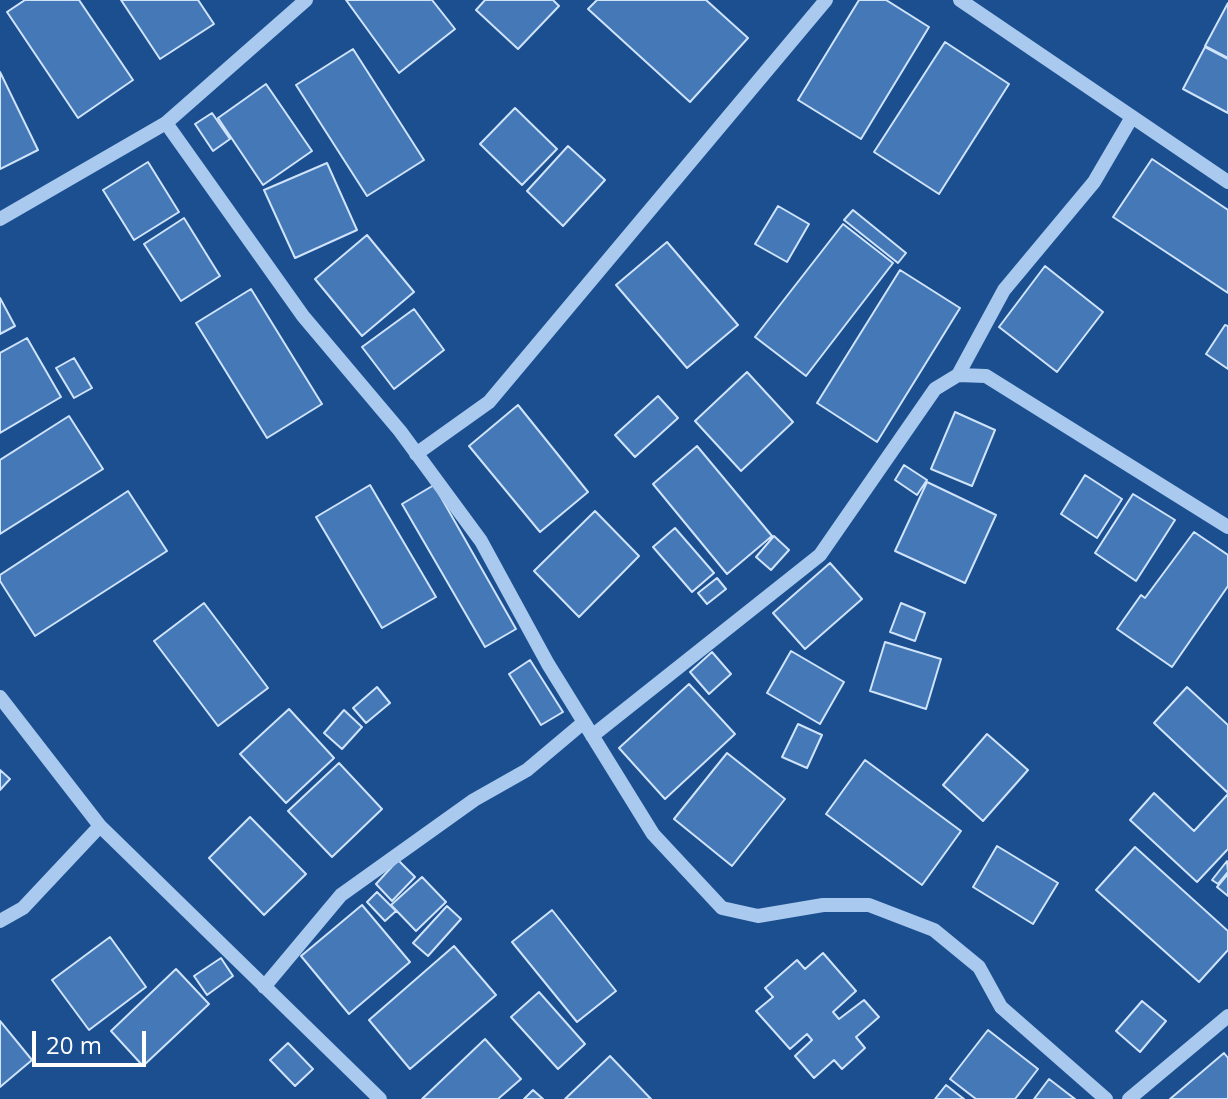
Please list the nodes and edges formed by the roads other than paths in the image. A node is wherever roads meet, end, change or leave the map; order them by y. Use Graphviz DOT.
graph roads {
  1 [pos="306,0"];
  2 [pos="826,0"];
  3 [pos="960,0"];
  4 [pos="1132,117"];
  5 [pos="166,123"];
  6 [pos="1228,182"];
  7 [pos="0,219"];
  8 [pos="958,375"];
  9 [pos="416,454"];
  10 [pos="1228,527"];
  11 [pos="0,697"];
  12 [pos="584,722"];
  13 [pos="592,736"];
  14 [pos="100,826"];
  15 [pos="0,921"];
  16 [pos="264,987"];
  17 [pos="1228,1016"];
  18 [pos="380,1099"];
  19 [pos="1106,1099"];
  20 [pos="1129,1099"];
  1 -- 5 [label="street"];
  2 -- 9 [label="street"];
  3 -- 4 [label="street"];
  4 -- 6 [label="street"];
  4 -- 8 [label="street"];
  5 -- 7 [label="street"];
  5 -- 9 [label="street"];
  8 -- 10 [label="street"];
  8 -- 13 [label="street"];
  9 -- 12 [label="street"];
  11 -- 14 [label="street"];
  12 -- 13 [label="street"];
  12 -- 16 [label="street"];
  13 -- 19 [label="street"];
  14 -- 15 [label="street"];
  14 -- 16 [label="street"];
  16 -- 18 [label="street"];
  17 -- 20 [label="street"];
}
